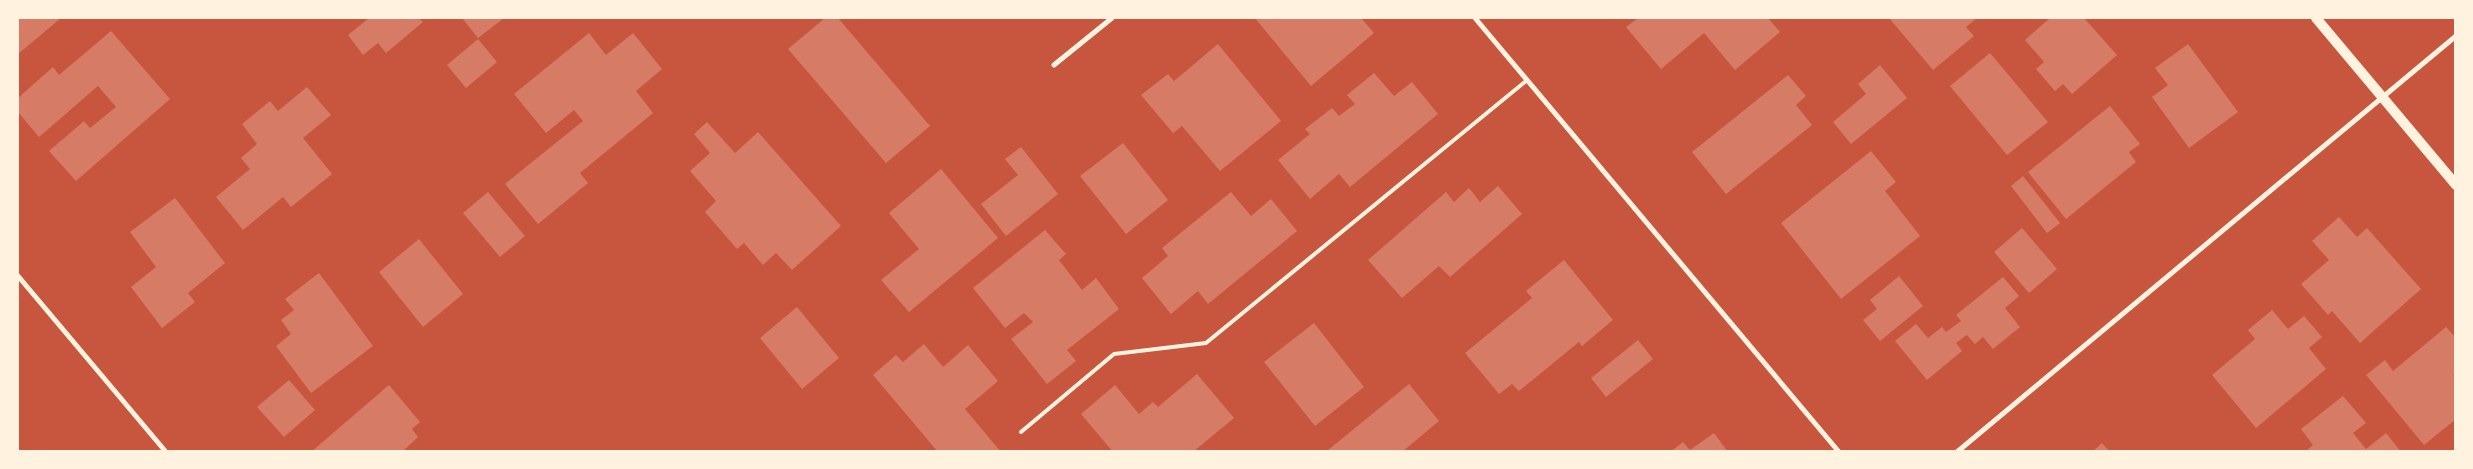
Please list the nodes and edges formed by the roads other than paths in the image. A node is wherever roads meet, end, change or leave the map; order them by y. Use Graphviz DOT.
graph roads {
  1 [pos="1112,18"];
  2 [pos="1475,18"];
  3 [pos="2316,18"];
  4 [pos="2456,36"];
  5 [pos="1054,65"];
  6 [pos="1526,81"];
  7 [pos="2382,97"];
  8 [pos="2456,185"];
  9 [pos="18,276"];
  10 [pos="1021,432"];
  11 [pos="166,452"];
  12 [pos="1839,452"];
  13 [pos="1957,452"];
  1 -- 5 [label="street"];
  2 -- 6 [label="street"];
  3 -- 7 [label="main road"];
  4 -- 7 [label="street"];
  6 -- 10 [label="lane"];
  6 -- 12 [label="street"];
  7 -- 8 [label="main road"];
  7 -- 13 [label="street"];
  9 -- 11 [label="street"];
}
